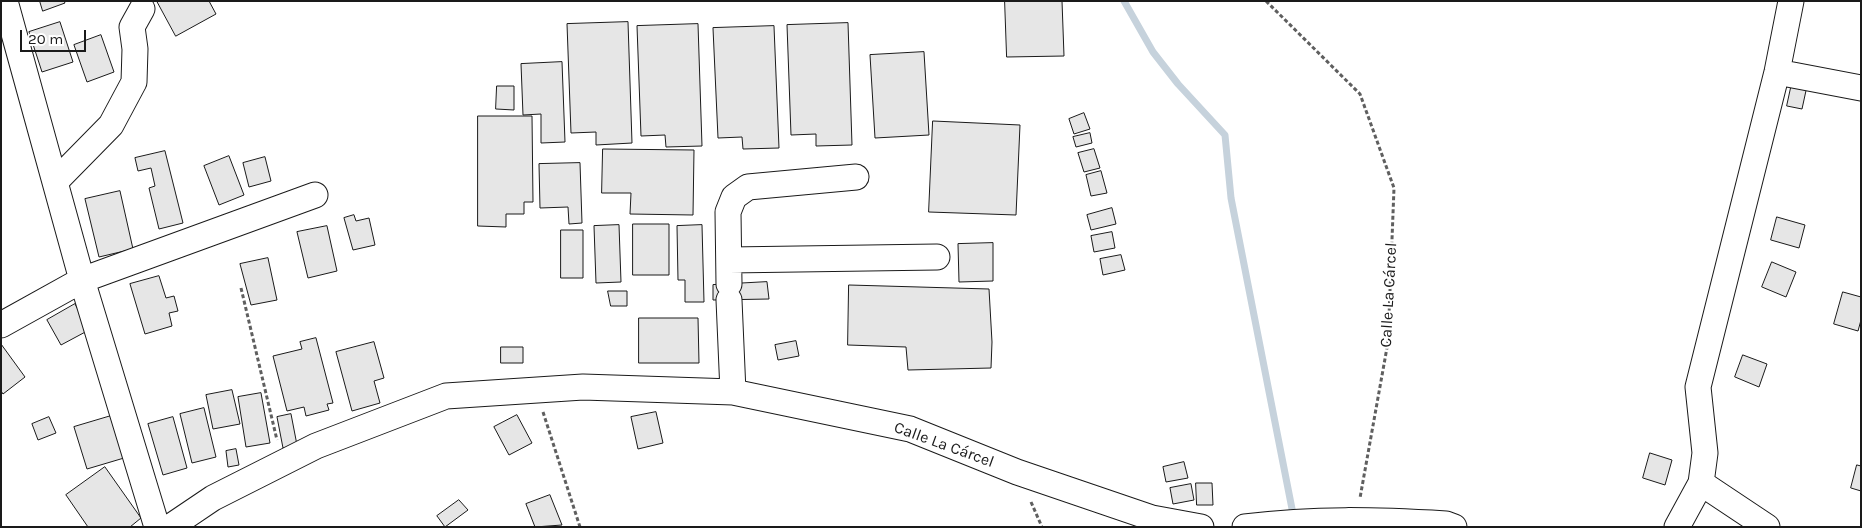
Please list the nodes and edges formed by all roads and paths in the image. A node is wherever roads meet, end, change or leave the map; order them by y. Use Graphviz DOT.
graph roads {
  1 [pos="5,1"];
  2 [pos="1266,1"];
  3 [pos="1791,1"];
  4 [pos="142,9"];
  5 [pos="1777,72"];
  6 [pos="1861,88"];
  7 [pos="856,177"];
  8 [pos="54,182"];
  9 [pos="315,195"];
  10 [pos="937,257"];
  11 [pos="729,260"];
  12 [pos="82,280"];
  13 [pos="241,288"];
  14 [pos="1,325"];
  15 [pos="536,390"];
  16 [pos="733,392"];
  17 [pos="282,462"];
  18 [pos="1701,483"];
  19 [pos="1356,519"];
  20 [pos="157,527"];
  21 [pos="170,527"];
  22 [pos="580,527"];
  23 [pos="1201,527"];
  24 [pos="1245,527"];
  25 [pos="1454,527"];
  26 [pos="1677,527"];
  27 [pos="1767,527"];
  1 -- 8 [label="street"];
  2 -- 19 [label="path, Calle La Cárcel"];
  3 -- 5 [label="street"];
  4 -- 8 [label="street"];
  5 -- 6 [label="street"];
  5 -- 18 [label="street"];
  7 -- 11 [label="street"];
  8 -- 12 [label="street"];
  9 -- 12 [label="street"];
  10 -- 11 [label="street"];
  11 -- 16 [label="street"];
  12 -- 14 [label="street"];
  12 -- 20 [label="street"];
  13 -- 17 [label="path"];
  15 -- 16 [label="street, Calle La Cárcel"];
  15 -- 17 [label="street, Calle La Cárcel"];
  15 -- 22 [label="path"];
  16 -- 23 [label="street, Calle La Cárcel"];
  17 -- 21 [label="street, Calle La Cárcel"];
  18 -- 26 [label="street"];
  18 -- 27 [label="street"];
  19 -- 24 [label="street"];
  19 -- 25 [label="street"];
}
